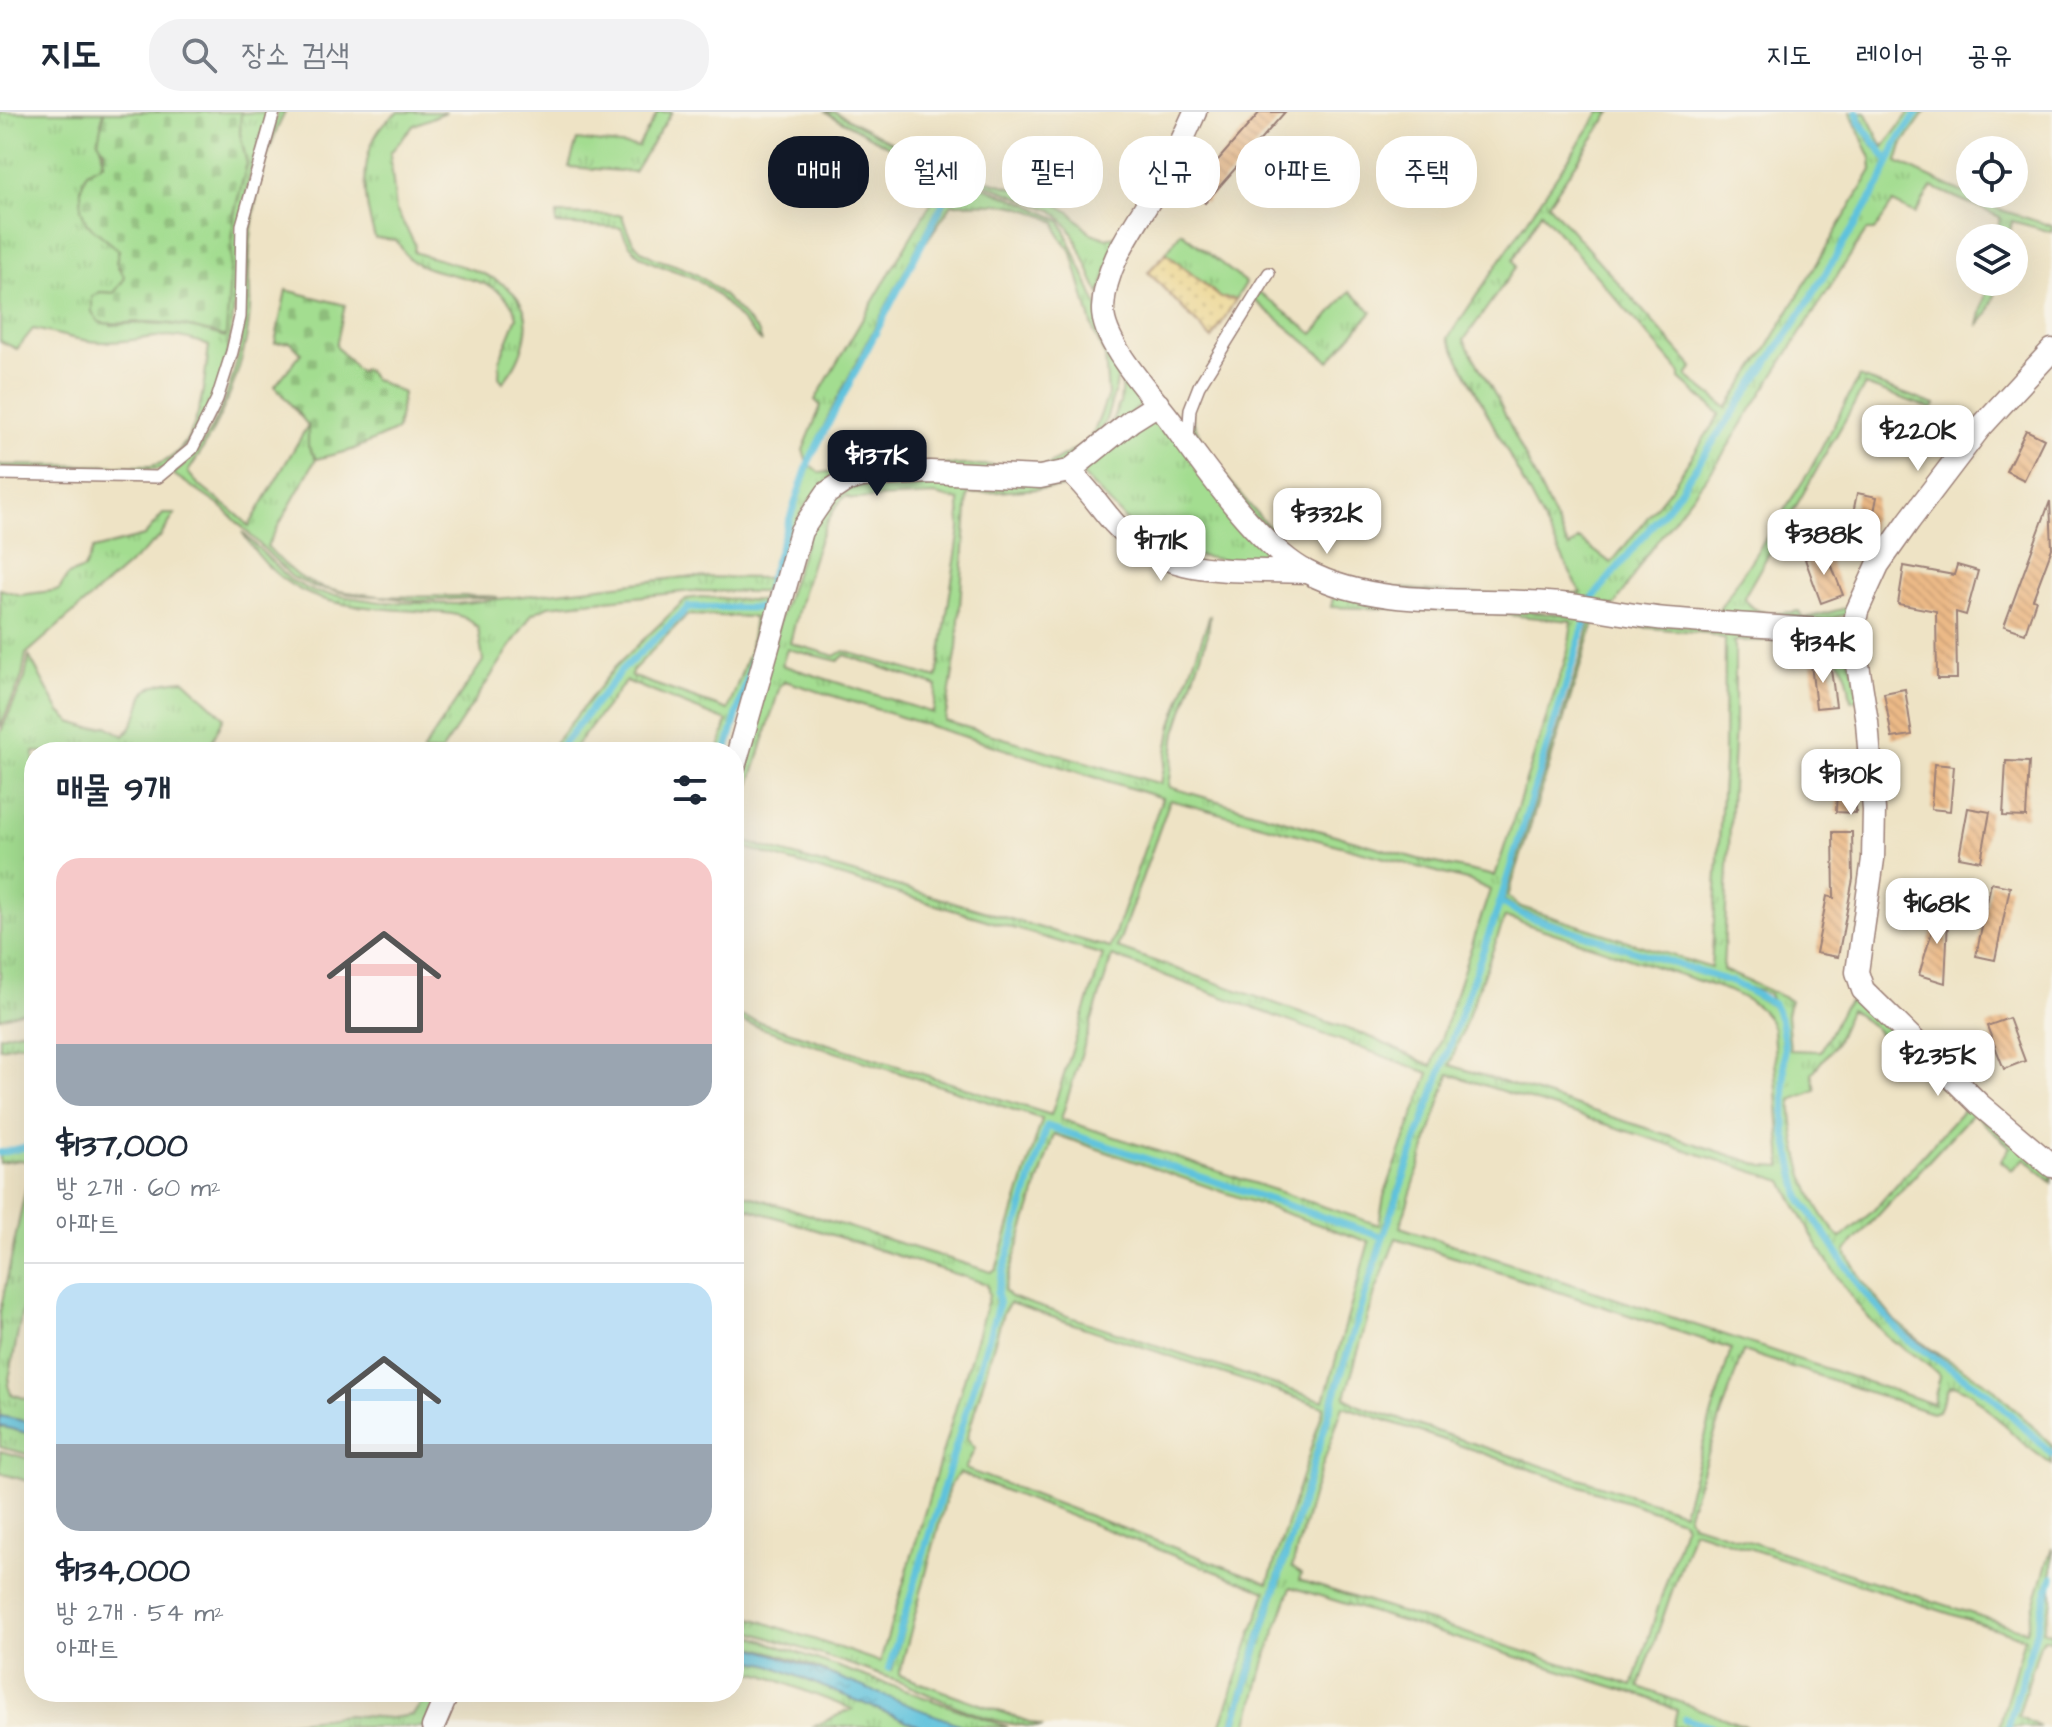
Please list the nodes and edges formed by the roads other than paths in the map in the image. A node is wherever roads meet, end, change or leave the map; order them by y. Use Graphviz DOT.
graph roads {
  1 [pos="274,112"];
  2 [pos="1195,112"];
  3 [pos="1269,273"];
  4 [pos="2052,350"];
  5 [pos="1158,404"];
  6 [pos="1187,444"];
  7 [pos="1069,471"];
  8 [pos="0,474"];
  9 [pos="1306,572"];
  10 [pos="1853,633"];
  11 [pos="741,742"];
  12 [pos="2052,1166"];
  13 [pos="444,1702"];
  14 [pos="433,1727"];
  1 -- 8 [label="lane"];
  2 -- 5 [label="street"];
  3 -- 6 [label="lane"];
  4 -- 10 [label="street"];
  5 -- 6 [label="street"];
  5 -- 7 [label="street"];
  6 -- 9 [label="street"];
  7 -- 9 [label="street"];
  7 -- 11 [label="street"];
  9 -- 10 [label="street"];
  10 -- 12 [label="street"];
  13 -- 14 [label="street"];
}
